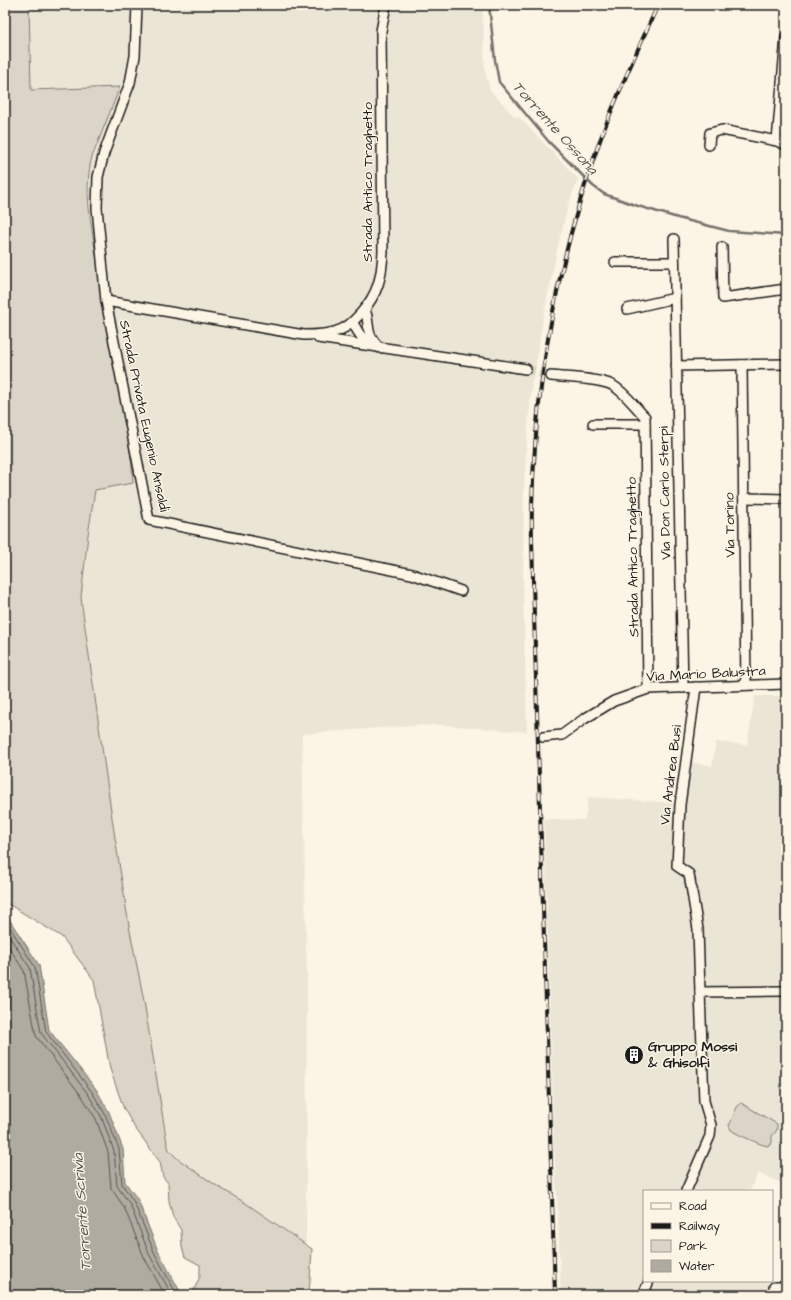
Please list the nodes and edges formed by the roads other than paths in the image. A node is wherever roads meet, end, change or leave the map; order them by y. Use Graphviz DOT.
graph roads {
  1 [pos="137,5"];
  2 [pos="386,5"];
  3 [pos="786,37"];
  4 [pos="777,141"];
  5 [pos="709,145"];
  6 [pos="786,145"];
  7 [pos="674,239"];
  8 [pos="722,247"];
  9 [pos="615,262"];
  10 [pos="674,262"];
  11 [pos="786,289"];
  12 [pos="675,298"];
  13 [pos="106,301"];
  14 [pos="365,309"];
  15 [pos="627,309"];
  16 [pos="353,323"];
  17 [pos="304,335"];
  18 [pos="380,348"];
  19 [pos="786,364"];
  20 [pos="742,365"];
  21 [pos="676,366"];
  22 [pos="526,369"];
  23 [pos="551,376"];
  24 [pos="593,424"];
  25 [pos="645,424"];
  26 [pos="744,498"];
  27 [pos="786,499"];
  28 [pos="461,591"];
  29 [pos="786,684"];
  30 [pos="746,685"];
  31 [pos="696,687"];
  32 [pos="683,688"];
  33 [pos="648,690"];
  34 [pos="543,737"];
  35 [pos="786,991"];
  36 [pos="700,992"];
  37 [pos="686,1190"];
  38 [pos="649,1282"];
  39 [pos="774,1287"];
  40 [pos="786,1287"];
  41 [pos="643,1295"];
  1 -- 13 [label="street, Strada Privata Eugenio Ansaldi"];
  2 -- 14 [label="street, Strada Antico Traghetto"];
  3 -- 4 [label="street"];
  4 -- 5 [label="street"];
  4 -- 6 [label="street"];
  7 -- 10 [label="street, Via Don Carlo Sterpi"];
  8 -- 11 [label="street"];
  9 -- 10 [label="street"];
  10 -- 12 [label="street, Via Don Carlo Sterpi"];
  12 -- 15 [label="street"];
  12 -- 21 [label="street, Via Don Carlo Sterpi"];
  13 -- 17 [label="street, Strada Antico Traghetto"];
  13 -- 28 [label="street, Strada Privata Eugenio Ansaldi"];
  14 -- 16 [label="street, Strada Antico Traghetto"];
  14 -- 18 [label="street"];
  16 -- 17 [label="street, Strada Antico Traghetto"];
  16 -- 18 [label="street"];
  17 -- 18 [label="street, Strada Antico Traghetto"];
  18 -- 22 [label="street, Strada Antico Traghetto"];
  19 -- 20 [label="street"];
  20 -- 21 [label="street"];
  20 -- 26 [label="street, Via Torino"];
  21 -- 32 [label="street, Via Don Carlo Sterpi"];
  23 -- 25 [label="street, Strada Antico Traghetto"];
  24 -- 25 [label="street"];
  25 -- 33 [label="street, Strada Antico Traghetto"];
  26 -- 27 [label="street"];
  26 -- 30 [label="street, Via Torino"];
  29 -- 30 [label="street, Via Mario Balustra"];
  30 -- 31 [label="street, Via Mario Balustra"];
  31 -- 32 [label="street, Via Mario Balustra"];
  31 -- 36 [label="street, Via Andrea Busi"];
  32 -- 33 [label="street, Via Mario Balustra"];
  33 -- 34 [label="street, Via Mario Balustra"];
  35 -- 36 [label="street"];
  36 -- 37 [label="street"];
  38 -- 41 [label="street"];
  39 -- 40 [label="street"];
}
